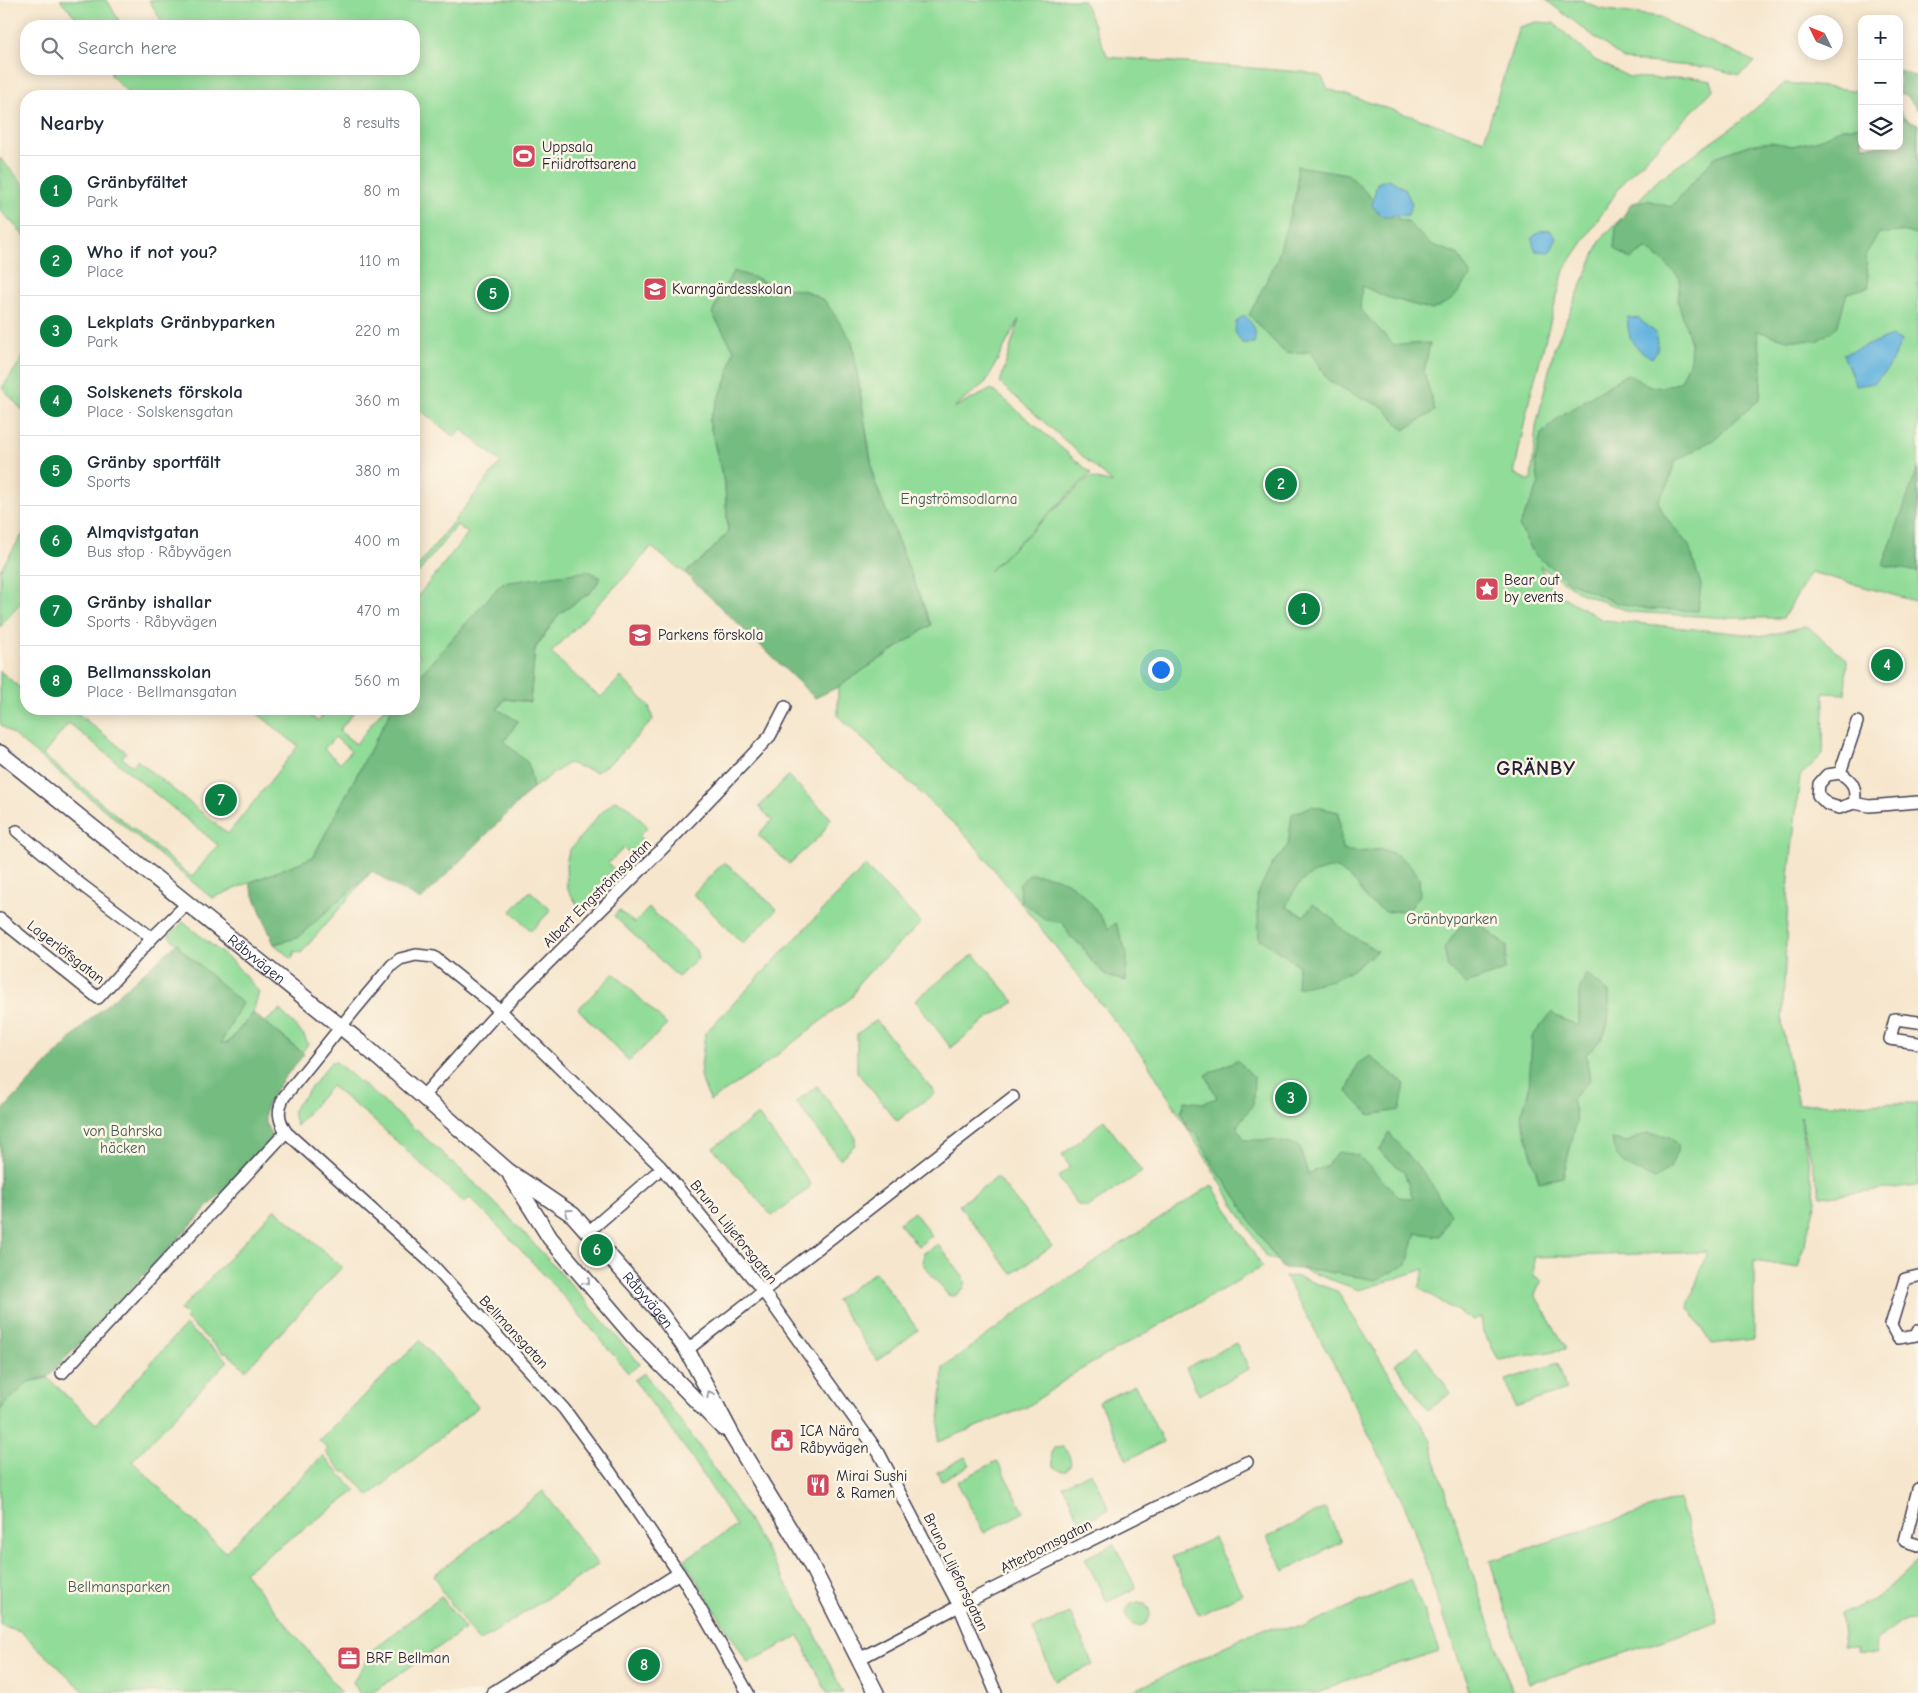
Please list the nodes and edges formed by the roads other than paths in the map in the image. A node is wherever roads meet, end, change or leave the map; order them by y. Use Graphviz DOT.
graph roads {
  1 [pos="785,707"];
  2 [pos="1857,722"];
  3 [pos="0,753"];
  4 [pos="1840,773"];
  5 [pos="1918,802"];
  6 [pos="1854,803"];
  7 [pos="17,831"];
  8 [pos="188,904"];
  9 [pos="0,919"];
  10 [pos="152,938"];
  11 [pos="501,1010"];
  12 [pos="1918,1022"];
  13 [pos="340,1027"];
  14 [pos="1918,1043"];
  15 [pos="423,1096"];
  16 [pos="1013,1097"];
  17 [pos="286,1132"];
  18 [pos="508,1171"];
  19 [pos="655,1174"];
  20 [pos="595,1226"];
  21 [pos="1918,1276"];
  22 [pos="763,1291"];
  23 [pos="1918,1330"];
  24 [pos="687,1350"];
  25 [pos="62,1373"];
  26 [pos="733,1438"];
  27 [pos="1247,1462"];
  28 [pos="1918,1489"];
  29 [pos="1918,1545"];
  30 [pos="679,1573"];
  31 [pos="959,1606"];
  32 [pos="859,1659"];
  33 [pos="492,1693"];
  34 [pos="748,1693"];
  35 [pos="876,1693"];
  36 [pos="996,1693"];
  1 -- 11 [label="street, Albert Engströmsgatan"];
  2 -- 4 [label="street"];
  3 -- 8 [label="main road, Råbyvägen"];
  4 -- 6 [label="street"];
  4 -- 6 [label="street"];
  5 -- 6 [label="street"];
  7 -- 10 [label="street"];
  8 -- 10 [label="street, Lagerlöfsgatan"];
  8 -- 13 [label="main road, Råbyvägen"];
  9 -- 10 [label="street, Lagerlöfsgatan"];
  11 -- 13 [label="street, Bruno Liljeforsgatan"];
  11 -- 15 [label="street, Albert Engströmsgatan"];
  11 -- 22 [label="street, Bruno Liljeforsgatan"];
  12 -- 14 [label="street"];
  13 -- 15 [label="main road, Råbyvägen"];
  13 -- 17 [label="street"];
  15 -- 18 [label="main road, Råbyvägen"];
  16 -- 22 [label="street"];
  17 -- 25 [label="street"];
  17 -- 30 [label="street, Bellmansgatan"];
  24 -- 18 [label="main road, Råbyvägen, one-way"];
  18 -- 26 [label="main road, Råbyvägen, one-way"];
  19 -- 20 [label="street"];
  21 -- 23 [label="street"];
  22 -- 24 [label="street"];
  22 -- 31 [label="street, Bruno Liljeforsgatan"];
  26 -- 24 [label="main road, Råbyvägen, one-way"];
  26 -- 32 [label="main road, Råbyvägen"];
  27 -- 31 [label="street, Atterbomsgatan"];
  28 -- 29 [label="street"];
  30 -- 33 [label="street"];
  30 -- 34 [label="street, Bellmansgatan"];
  31 -- 32 [label="street, Atterbomsgatan"];
  31 -- 36 [label="street, Bruno Liljeforsgatan"];
  32 -- 35 [label="main road, Råbyvägen"];
}
